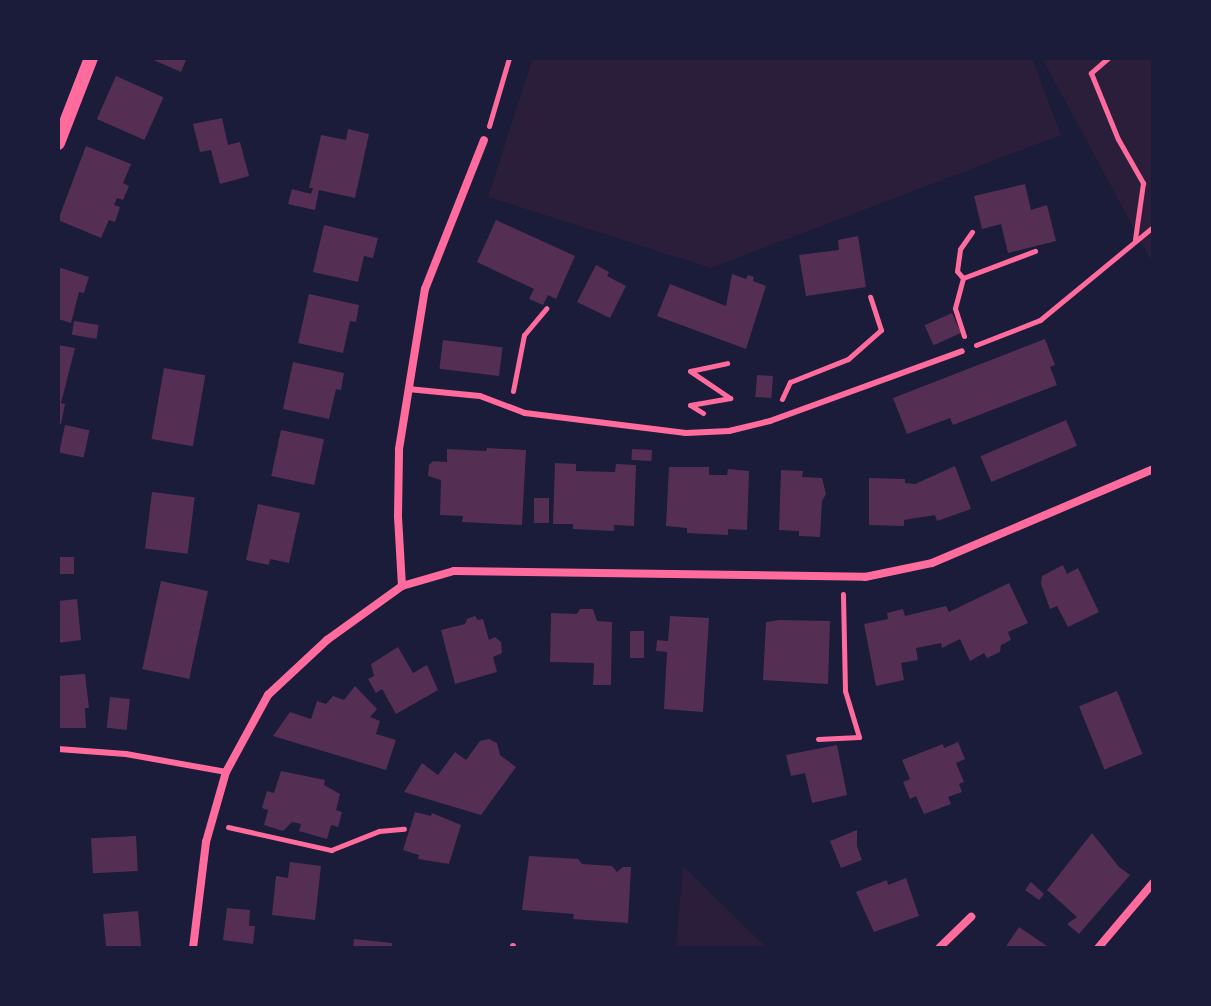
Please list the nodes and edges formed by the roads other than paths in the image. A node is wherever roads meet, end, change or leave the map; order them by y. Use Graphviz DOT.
graph roads {
  1 [pos="91,58"];
  2 [pos="484,140"];
  3 [pos="58,143"];
  4 [pos="962,351"];
  5 [pos="408,389"];
  6 [pos="1153,469"];
  7 [pos="402,586"];
  8 [pos="58,749"];
  9 [pos="226,772"];
  10 [pos="1153,883"];
  11 [pos="971,917"];
  12 [pos="193,948"];
  13 [pos="939,948"];
  14 [pos="1098,948"];
  1 -- 3 [label="street"];
  2 -- 5 [label="street"];
  4 -- 5 [label="lane"];
  5 -- 7 [label="street"];
  6 -- 7 [label="street"];
  7 -- 9 [label="street"];
  8 -- 9 [label="lane"];
  9 -- 12 [label="street"];
  10 -- 14 [label="street"];
  11 -- 13 [label="street"];
}
